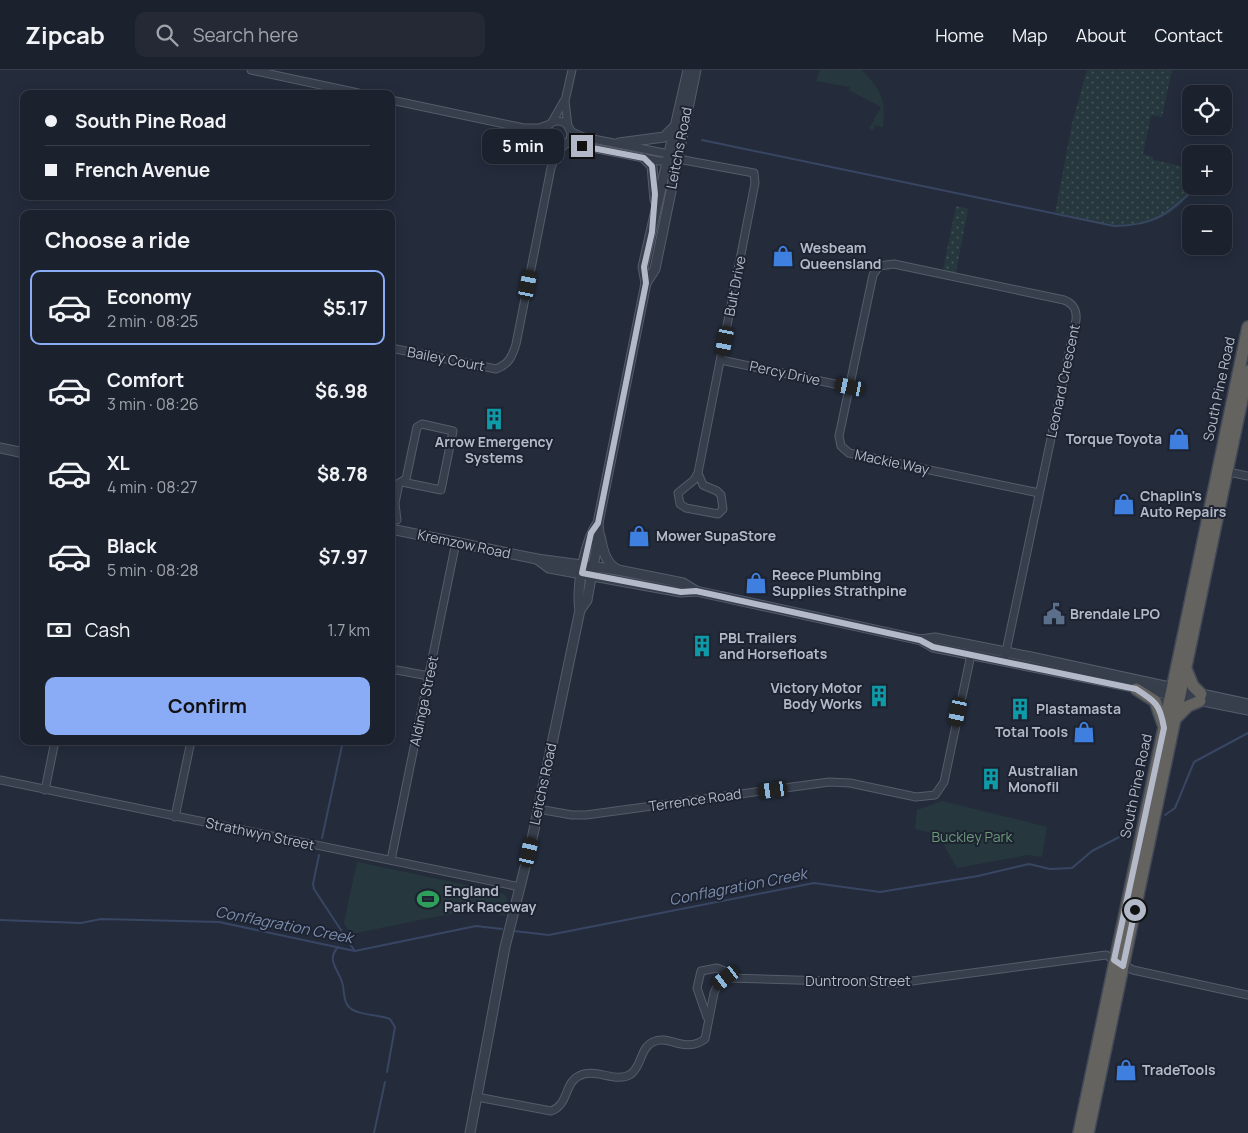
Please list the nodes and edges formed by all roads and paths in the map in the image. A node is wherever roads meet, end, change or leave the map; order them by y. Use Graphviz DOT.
graph roads {
  1 [pos="251,70"];
  2 [pos="572,70"];
  3 [pos="688,70"];
  4 [pos="696,70"];
  5 [pos="344,90"];
  6 [pos="395,101"];
  7 [pos="565,101"];
  8 [pos="551,123"];
  9 [pos="675,127"];
  10 [pos="524,128"];
  11 [pos="569,129"];
  12 [pos="547,141"];
  13 [pos="619,143"];
  14 [pos="566,144"];
  15 [pos="644,158"];
  16 [pos="668,158"];
  17 [pos="678,159"];
  18 [pos="551,168"];
  19 [pos="652,232"];
  20 [pos="879,266"];
  21 [pos="646,283"];
  22 [pos="1248,327"];
  23 [pos="395,349"];
  24 [pos="721,360"];
  25 [pos="1248,371"];
  26 [pos="850,387"];
  27 [pos="0,448"];
  28 [pos="20,452"];
  29 [pos="1222,470"];
  30 [pos="698,473"];
  31 [pos="1248,476"];
  32 [pos="402,482"];
  33 [pos="1039,493"];
  34 [pos="397,520"];
  35 [pos="598,523"];
  36 [pos="395,530"];
  37 [pos="599,534"];
  38 [pos="456,542"];
  39 [pos="588,570"];
  40 [pos="618,570"];
  41 [pos="696,591"];
  42 [pos="971,650"];
  43 [pos="1005,657"];
  44 [pos="1186,667"];
  45 [pos="395,669"];
  46 [pos="429,676"];
  47 [pos="1136,689"];
  48 [pos="1176,692"];
  49 [pos="1200,698"];
  50 [pos="1248,704"];
  51 [pos="1248,710"];
  52 [pos="1175,720"];
  53 [pos="1164,728"];
  54 [pos="54,745"];
  55 [pos="190,745"];
  56 [pos="0,780"];
  57 [pos="45,790"];
  58 [pos="538,808"];
  59 [pos="175,816"];
  60 [pos="391,860"];
  61 [pos="520,887"];
  62 [pos="1119,963"];
  63 [pos="739,977"];
  64 [pos="697,988"];
  65 [pos="714,993"];
  66 [pos="1248,995"];
  67 [pos="708,1022"];
  68 [pos="477,1097"];
  69 [pos="470,1133"];
  70 [pos="1079,1133"];
  71 [pos="1088,1133"];
  1 -- 5 [label="street"];
  2 -- 7 [label="street"];
  3 -- 9 [label="street, Leitchs Road"];
  4 -- 17 [label="street, Leitchs Road"];
  6 -- 10 [label="street"];
  7 -- 8 [label="street"];
  7 -- 11 [label="street"];
  8 -- 10 [label="street"];
  8 -- 11 [label="street"];
  8 -- 12 [label="street"];
  9 -- 13 [label="street"];
  9 -- 16 [label="street, Leitchs Road"];
  10 -- 12 [label="street"];
  11 -- 13 [label="street"];
  11 -- 14 [label="street"];
  12 -- 14 [label="street"];
  12 -- 18 [label="street, Bailey Court"];
  13 -- 16 [label="street"];
  14 -- 15 [label="street"];
  14 -- 18 [label="street, Bailey Court"];
  15 -- 16 [label="street"];
  15 -- 19 [label="street"];
  16 -- 17 [label="street"];
  16 -- 19 [label="street, Leitchs Road"];
  17 -- 21 [label="street, Leitchs Road"];
  17 -- 24 [label="street, Bult Drive"];
  18 -- 23 [label="street, Bailey Court"];
  19 -- 21 [label="street, Leitchs Road"];
  20 -- 26 [label="street, Mackie Way"];
  20 -- 33 [label="street, Leonard Crescent"];
  21 -- 35 [label="street, Leitchs Road"];
  22 -- 29 [label="highway, South Pine Road"];
  24 -- 26 [label="street, Percy Drive"];
  24 -- 30 [label="street, Bult Drive"];
  25 -- 29 [label="highway, South Pine Road"];
  26 -- 33 [label="street, Mackie Way"];
  27 -- 28 [label="street"];
  29 -- 31 [label="street"];
  29 -- 44 [label="highway, South Pine Road"];
  29 -- 48 [label="highway, South Pine Road"];
  30 -- 30 [label="street"];
  32 -- 32 [label="street"];
  32 -- 34 [label="street"];
  33 -- 43 [label="street, Leonard Crescent"];
  35 -- 37 [label="street, Leitchs Road"];
  35 -- 39 [label="street, Leitchs Road"];
  36 -- 38 [label="street, Kremzow Road"];
  37 -- 39 [label="street, Leitchs Road"];
  37 -- 40 [label="street"];
  38 -- 39 [label="street, Kremzow Road"];
  38 -- 46 [label="street, Aldinga Street"];
  39 -- 40 [label="street, Kremzow Road"];
  39 -- 41 [label="street, Kremzow Road"];
  39 -- 58 [label="street, Leitchs Road"];
  40 -- 41 [label="street, Kremzow Road"];
  41 -- 42 [label="street, Kremzow Road"];
  42 -- 43 [label="street, Kremzow Road"];
  42 -- 58 [label="street, Terrence Road"];
  43 -- 47 [label="street, Kremzow Road"];
  43 -- 48 [label="street, Kremzow Road"];
  44 -- 48 [label="highway, South Pine Road"];
  44 -- 49 [label="highway"];
  45 -- 46 [label="street"];
  46 -- 60 [label="street, Aldinga Street"];
  47 -- 48 [label="street, Kremzow Road"];
  47 -- 53 [label="highway"];
  48 -- 49 [label="street, Kremzow Road"];
  48 -- 52 [label="highway, South Pine Road"];
  48 -- 53 [label="highway, South Pine Road"];
  49 -- 50 [label="street, Kremzow Road"];
  49 -- 51 [label="street, Kremzow Road"];
  49 -- 52 [label="highway"];
  52 -- 62 [label="highway, South Pine Road"];
  53 -- 62 [label="highway, South Pine Road"];
  54 -- 57 [label="street"];
  55 -- 59 [label="street"];
  56 -- 57 [label="street, Strathwyn Street"];
  57 -- 59 [label="street, Strathwyn Street"];
  58 -- 61 [label="street, Leitchs Road"];
  59 -- 60 [label="street, Strathwyn Street"];
  60 -- 61 [label="street, Strathwyn Street"];
  61 -- 68 [label="street, Leitchs Road"];
  62 -- 63 [label="street, Duntroon Street"];
  62 -- 66 [label="street, Duntroon Street"];
  62 -- 70 [label="highway, South Pine Road"];
  62 -- 71 [label="highway, South Pine Road"];
  63 -- 64 [label="street"];
  63 -- 65 [label="street, Duntroon Street"];
  64 -- 65 [label="street"];
  64 -- 67 [label="street"];
  65 -- 67 [label="street"];
  67 -- 68 [label="street"];
  68 -- 69 [label="street, Leitchs Road"];
}
